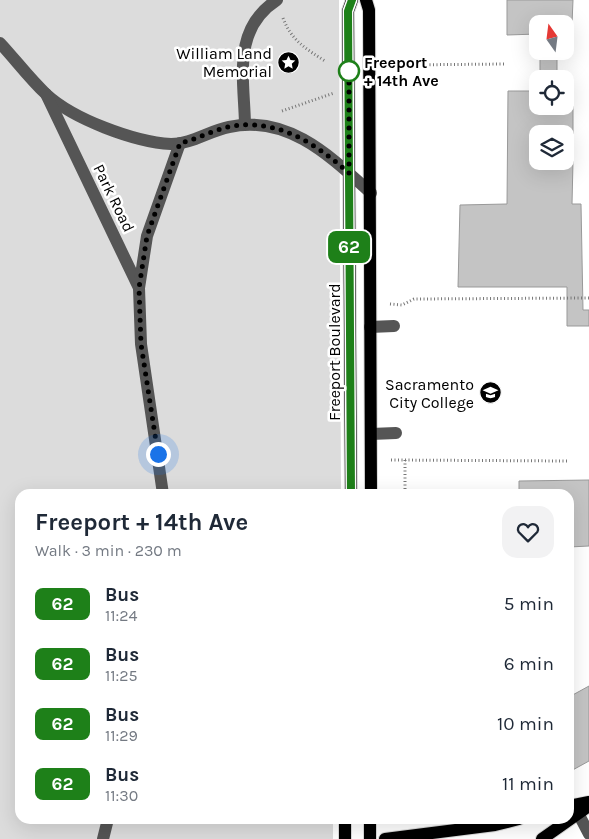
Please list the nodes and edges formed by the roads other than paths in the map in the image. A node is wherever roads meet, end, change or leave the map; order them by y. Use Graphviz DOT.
graph roads {
  1 [pos="277,0"];
  2 [pos="352,0"];
  3 [pos="366,0"];
  4 [pos="0,42"];
  5 [pos="46,94"];
  6 [pos="244,124"];
  7 [pos="180,143"];
  8 [pos="349,173"];
  9 [pos="371,192"];
  10 [pos="139,288"];
  11 [pos="394,326"];
  12 [pos="370,327"];
  13 [pos="396,433"];
  14 [pos="372,434"];
  15 [pos="161,489"];
  16 [pos="351,489"];
  17 [pos="371,489"];
  18 [pos="589,802"];
  19 [pos="574,805"];
  20 [pos="584,811"];
  21 [pos="574,819"];
  22 [pos="107,824"];
  23 [pos="345,824"];
  24 [pos="370,824"];
  25 [pos="499,824"];
  26 [pos="567,824"];
  27 [pos="589,834"];
  28 [pos="550,837"];
  29 [pos="104,839"];
  30 [pos="345,839"];
  31 [pos="370,839"];
  32 [pos="385,839"];
  1 -- 6 [label="street"];
  2 -- 8 [label="main road, Freeport Boulevard"];
  3 -- 9 [label="main road"];
  4 -- 5 [label="street, Park Road"];
  5 -- 7 [label="street, Park Road"];
  5 -- 10 [label="street, Park Road"];
  6 -- 7 [label="street, Park Road"];
  6 -- 8 [label="street, Park Road"];
  7 -- 10 [label="street, Park Road"];
  8 -- 9 [label="street, Park Road"];
  8 -- 16 [label="main road, Freeport Boulevard"];
  9 -- 12 [label="main road"];
  10 -- 15 [label="street"];
  11 -- 12 [label="street"];
  12 -- 14 [label="main road"];
  13 -- 14 [label="street"];
  14 -- 17 [label="main road"];
  18 -- 19 [label="main road"];
  20 -- 21 [label="main road"];
  20 -- 27 [label="street"];
  22 -- 29 [label="street"];
  23 -- 30 [label="main road"];
  24 -- 31 [label="main road"];
  25 -- 32 [label="main road"];
  26 -- 28 [label="main road"];
}
